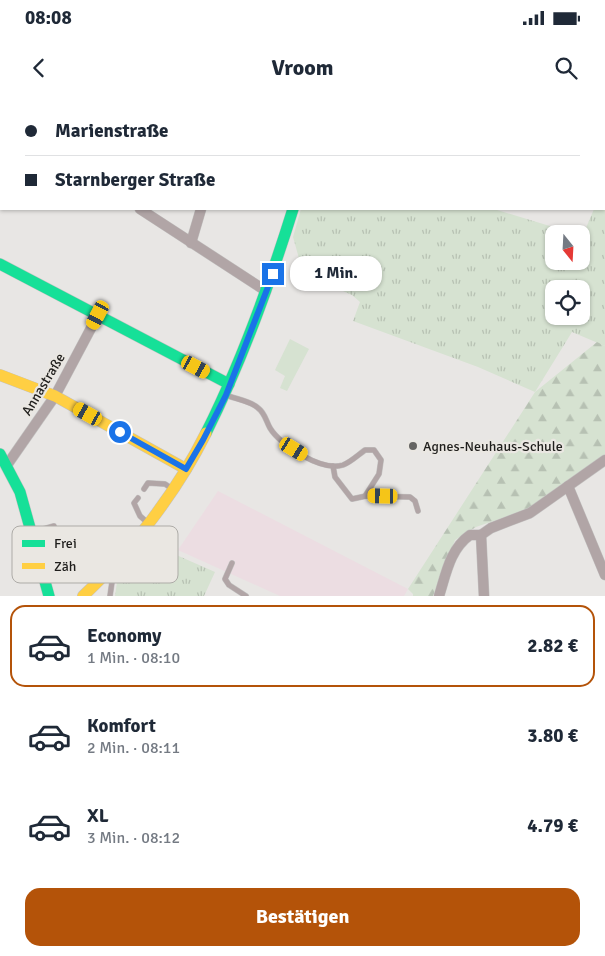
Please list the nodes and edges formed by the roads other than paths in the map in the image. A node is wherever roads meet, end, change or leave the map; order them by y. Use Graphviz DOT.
graph roads {
  1 [pos="142,210"];
  2 [pos="201,210"];
  3 [pos="293,210"];
  4 [pos="191,243"];
  5 [pos="0,264"];
  6 [pos="266,291"];
  7 [pos="98,315"];
  8 [pos="0,375"];
  9 [pos="228,390"];
  10 [pos="55,396"];
  11 [pos="0,454"];
  12 [pos="605,460"];
  13 [pos="7,465"];
  14 [pos="333,466"];
  15 [pos="186,469"];
  16 [pos="568,486"];
  17 [pos="144,489"];
  18 [pos="173,490"];
  19 [pos="366,496"];
  20 [pos="138,498"];
  21 [pos="418,511"];
  22 [pos="149,523"];
  23 [pos="30,526"];
  24 [pos="146,526"];
  25 [pos="481,535"];
  26 [pos="232,562"];
  27 [pos="605,575"];
  28 [pos="45,583"];
  29 [pos="97,583"];
  30 [pos="112,583"];
  31 [pos="49,596"];
  32 [pos="83,596"];
  33 [pos="110,596"];
  34 [pos="246,596"];
  35 [pos="439,596"];
  36 [pos="484,596"];
  1 -- 4 [label="street"];
  2 -- 4 [label="street"];
  3 -- 6 [label="street"];
  4 -- 6 [label="street"];
  5 -- 7 [label="street"];
  6 -- 9 [label="street"];
  7 -- 9 [label="street"];
  7 -- 10 [label="street, Annastraße"];
  8 -- 10 [label="street"];
  9 -- 14 [label="lane"];
  9 -- 15 [label="street"];
  10 -- 13 [label="street, Annastraße"];
  10 -- 15 [label="street"];
  11 -- 13 [label="street"];
  12 -- 16 [label="street"];
  13 -- 23 [label="street"];
  14 -- 19 [label="lane"];
  14 -- 19 [label="lane"];
  15 -- 18 [label="street"];
  16 -- 25 [label="street"];
  16 -- 27 [label="street"];
  17 -- 18 [label="lane"];
  18 -- 22 [label="street"];
  19 -- 21 [label="lane"];
  20 -- 22 [label="lane"];
  22 -- 24 [label="street"];
  25 -- 35 [label="street"];
  25 -- 36 [label="street"];
  26 -- 34 [label="lane"];
  28 -- 31 [label="street"];
  29 -- 32 [label="street"];
  30 -- 33 [label="lane"];
}
